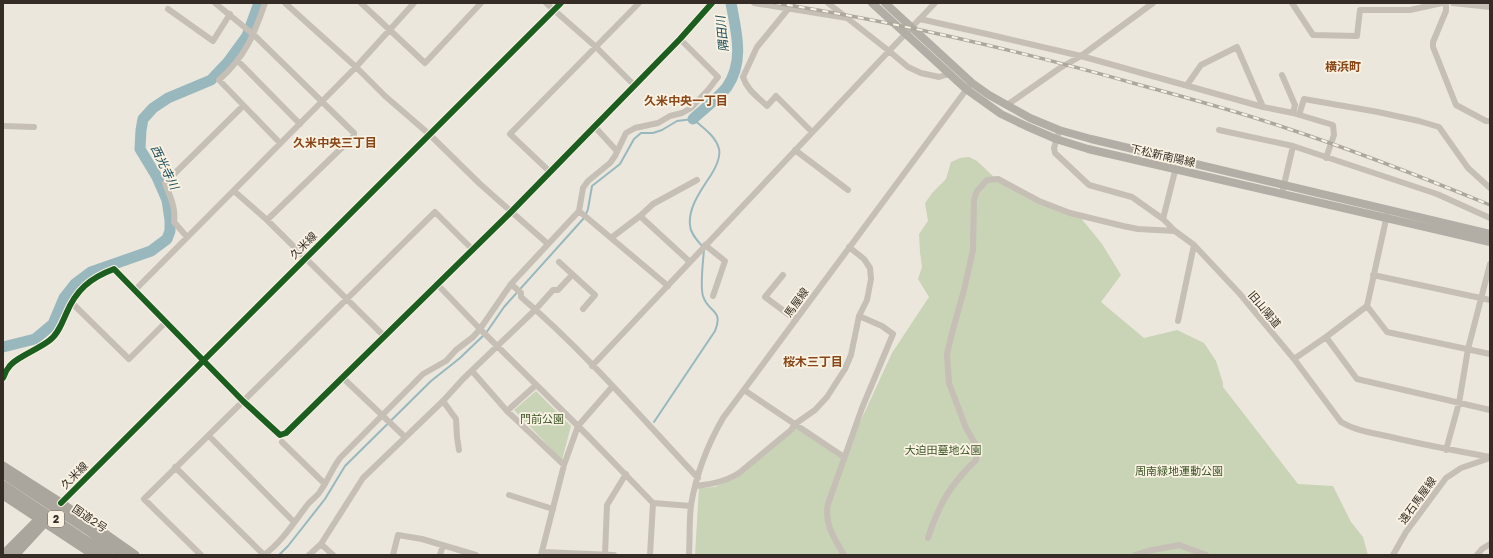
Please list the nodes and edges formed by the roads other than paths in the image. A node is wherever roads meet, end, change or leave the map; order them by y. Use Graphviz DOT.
graph roads {
  1 [pos="215,3"];
  2 [pos="265,3"];
  3 [pos="285,3"];
  4 [pos="361,3"];
  5 [pos="414,3"];
  6 [pos="481,3"];
  7 [pos="546,3"];
  8 [pos="561,3"];
  9 [pos="639,3"];
  10 [pos="712,3"];
  11 [pos="754,3"];
  12 [pos="793,3"];
  13 [pos="828,3"];
  14 [pos="872,3"];
  15 [pos="885,3"];
  16 [pos="935,3"];
  17 [pos="1153,3"];
  18 [pos="1292,3"];
  19 [pos="1442,3"];
  20 [pos="1446,3"];
  21 [pos="1453,3"];
  22 [pos="1490,7"];
  23 [pos="788,8"];
  24 [pos="168,9"];
  25 [pos="554,10"];
  26 [pos="230,14"];
  27 [pos="848,18"];
  28 [pos="920,19"];
  29 [pos="390,30"];
  30 [pos="908,30"];
  31 [pos="254,35"];
  32 [pos="680,39"];
  33 [pos="596,47"];
  34 [pos="889,50"];
  35 [pos="1081,56"];
  36 [pos="238,61"];
  37 [pos="356,67"];
  38 [pos="948,74"];
  39 [pos="1282,75"];
  40 [pos="1187,85"];
  41 [pos="634,86"];
  42 [pos="969,86"];
  43 [pos="321,102"];
  44 [pos="1007,105"];
  45 [pos="243,106"];
  46 [pos="1263,107"];
  47 [pos="1296,114"];
  48 [pos="1490,121"];
  49 [pos="300,124"];
  50 [pos="3,126"];
  51 [pos="594,126"];
  52 [pos="34,127"];
  53 [pos="1059,130"];
  54 [pos="1219,130"];
  55 [pos="812,132"];
  56 [pos="429,134"];
  57 [pos="1056,139"];
  58 [pos="280,143"];
  59 [pos="1293,146"];
  60 [pos="616,150"];
  61 [pos="795,150"];
  62 [pos="1327,156"];
  63 [pos="1178,159"];
  64 [pos="1175,169"];
  65 [pos="549,171"];
  66 [pos="697,180"];
  67 [pos="1285,184"];
  68 [pos="1490,188"];
  69 [pos="848,190"];
  70 [pos="234,191"];
  71 [pos="1282,194"];
  72 [pos="579,211"];
  73 [pos="511,212"];
  74 [pos="1387,213"];
  75 [pos="640,216"];
  76 [pos="1490,218"];
  77 [pos="1163,219"];
  78 [pos="267,220"];
  79 [pos="1175,231"];
  80 [pos="1490,234"];
  81 [pos="187,237"];
  82 [pos="611,238"];
  83 [pos="1490,242"];
  84 [pos="548,244"];
  85 [pos="705,245"];
  86 [pos="1194,245"];
  87 [pos="849,247"];
  88 [pos="472,249"];
  89 [pos="305,258"];
  90 [pos="559,262"];
  91 [pos="690,262"];
  92 [pos="1490,264"];
  93 [pos="572,275"];
  94 [pos="783,275"];
  95 [pos="1374,275"];
  96 [pos="437,284"];
  97 [pos="511,284"];
  98 [pos="668,286"];
  99 [pos="135,290"];
  100 [pos="713,296"];
  101 [pos="346,298"];
  102 [pos="1482,298"];
  103 [pos="1490,300"];
  104 [pos="71,302"];
  105 [pos="1367,306"];
  106 [pos="536,309"];
  107 [pos="583,309"];
  108 [pos="859,316"];
  109 [pos="796,320"];
  110 [pos="1178,321"];
  111 [pos="166,322"];
  112 [pos="480,329"];
  113 [pos="384,336"];
  114 [pos="1326,337"];
  115 [pos="498,345"];
  116 [pos="1468,349"];
  117 [pos="1490,354"];
  118 [pos="203,359"];
  119 [pos="1294,359"];
  120 [pos="592,366"];
  121 [pos="472,371"];
  122 [pos="3,378"];
  123 [pos="343,378"];
  124 [pos="536,385"];
  125 [pos="612,387"];
  126 [pos="744,390"];
  127 [pos="243,401"];
  128 [pos="443,401"];
  129 [pos="1459,403"];
  130 [pos="1490,410"];
  131 [pos="507,411"];
  132 [pos="382,416"];
  133 [pos="795,424"];
  134 [pos="578,426"];
  135 [pos="209,436"];
  136 [pos="405,437"];
  137 [pos="282,442"];
  138 [pos="459,450"];
  139 [pos="1446,450"];
  140 [pos="844,457"];
  141 [pos="1490,457"];
  142 [pos="564,465"];
  143 [pos="3,466"];
  144 [pos="175,467"];
  145 [pos="3,474"];
  146 [pos="626,474"];
  147 [pos="698,478"];
  148 [pos="3,484"];
  149 [pos="325,484"];
  150 [pos="696,486"];
  151 [pos="3,495"];
  152 [pos="509,495"];
  153 [pos="60,503"];
  154 [pos="653,504"];
  155 [pos="691,506"];
  156 [pos="553,509"];
  157 [pos="42,520"];
  158 [pos="294,522"];
  159 [pos="928,538"];
  160 [pos="321,544"];
  161 [pos="1490,544"];
  162 [pos="443,545"];
  163 [pos="123,551"];
  164 [pos="541,553"];
  165 [pos="3,555"];
  166 [pos="15,555"];
  167 [pos="94,555"];
  168 [pos="108,555"];
  169 [pos="118,555"];
  170 [pos="135,555"];
  171 [pos="201,555"];
  172 [pos="308,555"];
  173 [pos="333,555"];
  174 [pos="393,555"];
  175 [pos="440,555"];
  176 [pos="476,555"];
  177 [pos="605,555"];
  178 [pos="614,555"];
  179 [pos="650,555"];
  180 [pos="689,555"];
  181 [pos="844,555"];
  182 [pos="1135,555"];
  183 [pos="1206,555"];
  184 [pos="1393,555"];
  185 [pos="1478,555"];
  1 -- 26 [label="street"];
  2 -- 31 [label="street"];
  3 -- 37 [label="street"];
  4 -- 29 [label="street"];
  5 -- 29 [label="street"];
  6 -- 29 [label="street"];
  7 -- 25 [label="street"];
  8 -- 25 [label="street, 久米線"];
  9 -- 33 [label="street"];
  10 -- 32 [label="street"];
  11 -- 23 [label="street"];
  12 -- 23 [label="street"];
  13 -- 27 [label="street"];
  14 -- 30 [label="main road, 下松新南陽線"];
  15 -- 30 [label="main road, 下松新南陽線"];
  16 -- 28 [label="street"];
  17 -- 35 [label="street"];
  18 -- 19 [label="street"];
  20 -- 48 [label="street"];
  21 -- 22 [label="street"];
  23 -- 27 [label="street"];
  23 -- 55 [label="street"];
  24 -- 26 [label="street"];
  25 -- 33 [label="street"];
  25 -- 56 [label="street, 久米線"];
  26 -- 31 [label="street"];
  27 -- 34 [label="street"];
  28 -- 30 [label="street"];
  28 -- 35 [label="street"];
  29 -- 37 [label="street"];
  30 -- 34 [label="street"];
  30 -- 38 [label="main road, 下松新南陽線"];
  30 -- 42 [label="main road, 下松新南陽線"];
  31 -- 36 [label="street"];
  31 -- 43 [label="street"];
  32 -- 41 [label="street"];
  32 -- 60 [label="street"];
  33 -- 41 [label="street"];
  33 -- 65 [label="street"];
  34 -- 38 [label="street"];
  34 -- 55 [label="street"];
  35 -- 40 [label="street"];
  35 -- 44 [label="street"];
  36 -- 45 [label="street"];
  36 -- 49 [label="street"];
  37 -- 43 [label="street"];
  37 -- 56 [label="street"];
  38 -- 42 [label="main road, 下松新南陽線"];
  39 -- 47 [label="street"];
  40 -- 46 [label="street"];
  40 -- 46 [label="street"];
  41 -- 51 [label="street"];
  42 -- 44 [label="main road, 下松新南陽線"];
  42 -- 57 [label="main road, 下松新南陽線"];
  42 -- 87 [label="street, 馬屋線"];
  43 -- 49 [label="street"];
  43 -- 78 [label="street"];
  44 -- 53 [label="main road, 下松新南陽線"];
  45 -- 58 [label="street"];
  45 -- 81 [label="street"];
  46 -- 47 [label="street"];
  47 -- 62 [label="street"];
  47 -- 68 [label="street"];
  49 -- 58 [label="street"];
  50 -- 52 [label="street"];
  51 -- 60 [label="street"];
  51 -- 65 [label="street"];
  53 -- 57 [label="street, 旧山陽道"];
  53 -- 63 [label="main road, 下松新南陽線"];
  54 -- 59 [label="street"];
  55 -- 61 [label="street"];
  56 -- 73 [label="street"];
  56 -- 89 [label="street, 久米線"];
  57 -- 64 [label="main road, 下松新南陽線"];
  57 -- 77 [label="street, 旧山陽道"];
  58 -- 70 [label="street"];
  59 -- 62 [label="street"];
  59 -- 67 [label="street"];
  60 -- 72 [label="street"];
  61 -- 69 [label="street"];
  61 -- 85 [label="street"];
  62 -- 76 [label="street"];
  63 -- 64 [label="street"];
  63 -- 67 [label="main road, 下松新南陽線"];
  64 -- 71 [label="main road, 下松新南陽線"];
  64 -- 77 [label="street"];
  65 -- 73 [label="street"];
  66 -- 75 [label="street"];
  67 -- 71 [label="street"];
  67 -- 74 [label="main road, 下松新南陽線"];
  70 -- 78 [label="street"];
  70 -- 81 [label="street"];
  71 -- 74 [label="main road, 下松新南陽線"];
  72 -- 82 [label="street"];
  72 -- 84 [label="street"];
  73 -- 84 [label="street"];
  73 -- 88 [label="street"];
  74 -- 80 [label="main road, 下松新南陽線"];
  74 -- 83 [label="main road, 下松新南陽線"];
  74 -- 95 [label="street"];
  75 -- 82 [label="street"];
  75 -- 91 [label="street"];
  77 -- 79 [label="street, 旧山陽道"];
  78 -- 89 [label="street"];
  79 -- 86 [label="street, 旧山陽道"];
  79 -- 159 [label="street"];
  81 -- 99 [label="street"];
  82 -- 98 [label="street"];
  84 -- 97 [label="street"];
  85 -- 91 [label="street"];
  85 -- 100 [label="street"];
  86 -- 110 [label="street"];
  86 -- 119 [label="street, 旧山陽道"];
  87 -- 108 [label="street"];
  87 -- 109 [label="street, 馬屋線"];
  88 -- 96 [label="street"];
  88 -- 101 [label="street"];
  89 -- 101 [label="street"];
  89 -- 118 [label="street, 久米線"];
  90 -- 93 [label="street"];
  91 -- 98 [label="street"];
  92 -- 102 [label="street"];
  93 -- 106 [label="street"];
  93 -- 107 [label="street"];
  94 -- 109 [label="street"];
  95 -- 102 [label="street"];
  95 -- 105 [label="street"];
  96 -- 112 [label="street"];
  96 -- 113 [label="street"];
  97 -- 106 [label="street"];
  97 -- 112 [label="street"];
  98 -- 120 [label="street"];
  99 -- 104 [label="street"];
  99 -- 111 [label="street"];
  101 -- 113 [label="street"];
  101 -- 127 [label="street"];
  102 -- 103 [label="street"];
  102 -- 116 [label="street"];
  104 -- 111 [label="street"];
  104 -- 122 [label="street"];
  105 -- 114 [label="street"];
  105 -- 116 [label="street"];
  106 -- 115 [label="street"];
  106 -- 120 [label="street"];
  108 -- 133 [label="street"];
  108 -- 140 [label="street"];
  109 -- 126 [label="street, 馬屋線"];
  111 -- 118 [label="street"];
  112 -- 115 [label="street"];
  112 -- 132 [label="street"];
  113 -- 123 [label="street"];
  114 -- 119 [label="street"];
  114 -- 129 [label="street"];
  115 -- 121 [label="street"];
  115 -- 124 [label="street"];
  116 -- 117 [label="street"];
  116 -- 129 [label="street"];
  118 -- 127 [label="street"];
  118 -- 153 [label="street, 久米線"];
  119 -- 139 [label="street, 旧山陽道"];
  120 -- 125 [label="street"];
  121 -- 128 [label="street"];
  121 -- 131 [label="street"];
  123 -- 127 [label="street"];
  123 -- 132 [label="street"];
  124 -- 131 [label="street"];
  124 -- 134 [label="street"];
  125 -- 134 [label="street"];
  125 -- 147 [label="street"];
  126 -- 133 [label="street"];
  126 -- 147 [label="street, 馬屋線"];
  127 -- 135 [label="street"];
  128 -- 136 [label="street"];
  128 -- 138 [label="street"];
  129 -- 130 [label="street"];
  129 -- 139 [label="street"];
  131 -- 142 [label="street"];
  132 -- 136 [label="street"];
  132 -- 149 [label="street"];
  133 -- 140 [label="street"];
  133 -- 150 [label="street"];
  134 -- 142 [label="street"];
  134 -- 146 [label="street"];
  135 -- 144 [label="street"];
  135 -- 158 [label="street"];
  136 -- 160 [label="street"];
  137 -- 149 [label="street"];
  139 -- 141 [label="street, 旧山陽道"];
  140 -- 181 [label="street"];
  141 -- 184 [label="street, 遠石馬屋線"];
  142 -- 156 [label="street"];
  143 -- 153 [label="highway, 2"];
  144 -- 158 [label="street"];
  144 -- 171 [label="street"];
  145 -- 163 [label="highway, 国道2号 / 2"];
  146 -- 154 [label="street"];
  146 -- 177 [label="street"];
  147 -- 150 [label="street, 馬屋線"];
  148 -- 168 [label="highway, 国道2号 / 2"];
  149 -- 158 [label="street"];
  150 -- 155 [label="street, 馬屋線"];
  151 -- 157 [label="highway, 2"];
  152 -- 156 [label="street"];
  153 -- 157 [label="highway"];
  153 -- 163 [label="highway, 2"];
  154 -- 155 [label="street"];
  154 -- 179 [label="street"];
  155 -- 180 [label="street, 馬屋線"];
  156 -- 164 [label="street"];
  157 -- 165 [label="highway"];
  157 -- 166 [label="highway"];
  157 -- 167 [label="highway, 2"];
  160 -- 172 [label="street"];
  160 -- 173 [label="street"];
  161 -- 185 [label="street"];
  162 -- 174 [label="street"];
  162 -- 175 [label="street"];
  162 -- 176 [label="street"];
  163 -- 169 [label="street"];
  163 -- 170 [label="highway, 2"];
  164 -- 177 [label="street"];
  177 -- 178 [label="street"];
  182 -- 183 [label="street"];
}
